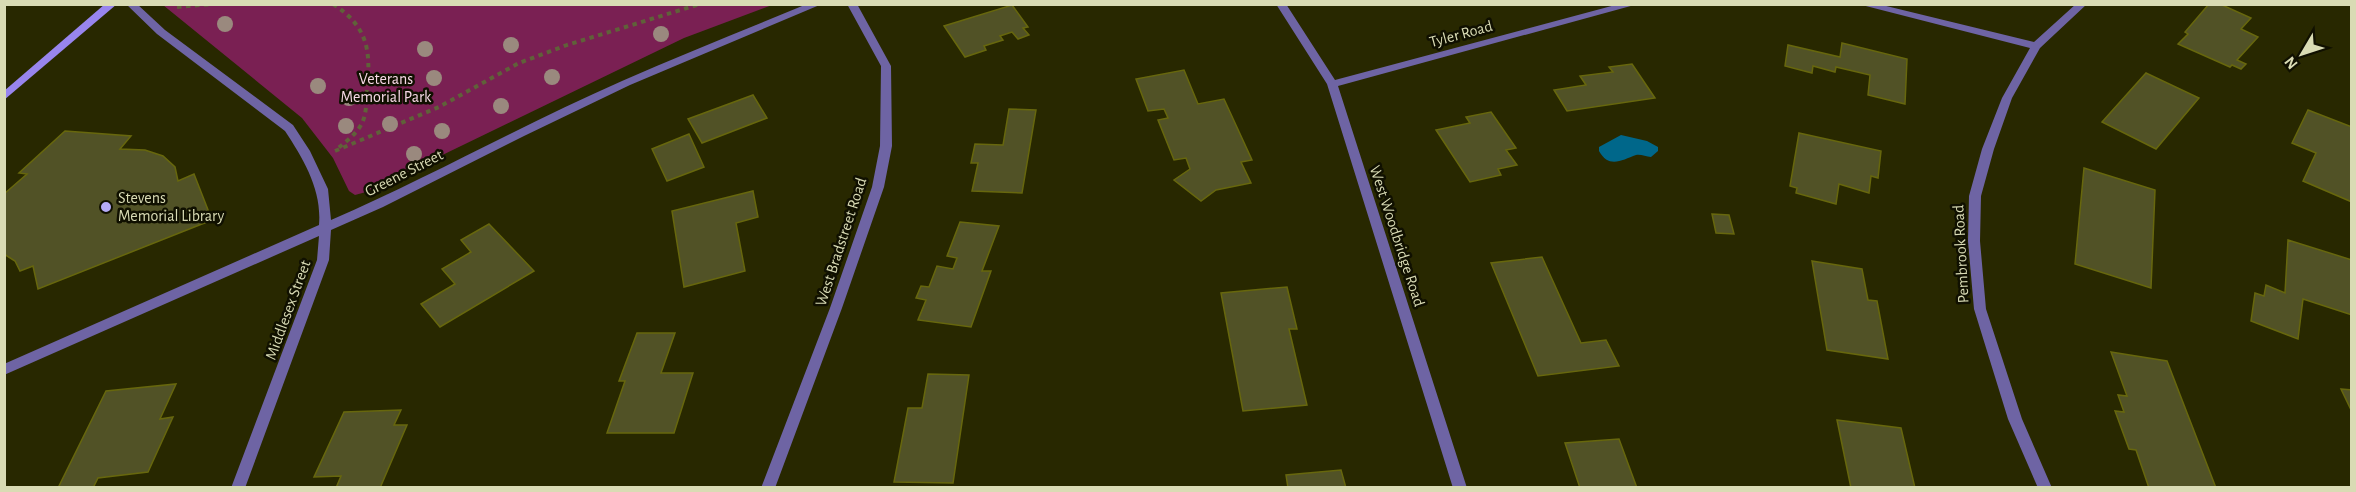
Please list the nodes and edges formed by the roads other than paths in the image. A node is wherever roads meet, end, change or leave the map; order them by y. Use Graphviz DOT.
graph roads {
  1 [pos="112,4"];
  2 [pos="131,4"];
  3 [pos="817,4"];
  4 [pos="852,4"];
  5 [pos="1281,4"];
  6 [pos="1633,4"];
  7 [pos="1863,4"];
  8 [pos="2082,4"];
  9 [pos="2037,46"];
  10 [pos="1332,84"];
  11 [pos="4,97"];
  12 [pos="326,228"];
  13 [pos="4,370"];
  14 [pos="238,488"];
  15 [pos="768,488"];
  16 [pos="1460,488"];
  17 [pos="2045,488"];
  1 -- 11 [label="main road"];
  2 -- 12 [label="street, Middlesex Street"];
  3 -- 12 [label="street, Greene Street"];
  4 -- 15 [label="street, West Bradstreet Road"];
  5 -- 10 [label="street, West Woodbridge Road"];
  6 -- 10 [label="street, Tyler Road"];
  7 -- 9 [label="street"];
  8 -- 9 [label="street, Pembrook Road"];
  9 -- 17 [label="street, Pembrook Road"];
  10 -- 16 [label="street, West Woodbridge Road"];
  12 -- 13 [label="street, Greene Street"];
  12 -- 14 [label="street, Middlesex Street"];
}
